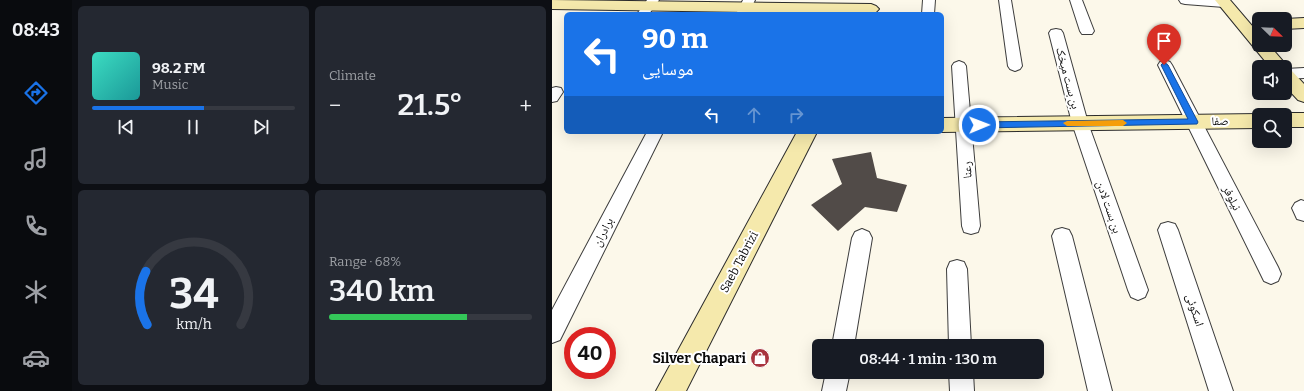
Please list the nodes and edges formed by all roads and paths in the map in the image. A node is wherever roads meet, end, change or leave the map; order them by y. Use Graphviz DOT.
graph roads {
  1 [pos="929,0"];
  2 [pos="1005,0"];
  3 [pos="1076,0"];
  4 [pos="1185,0"];
  5 [pos="1223,1"];
  6 [pos="552,2"];
  7 [pos="648,7"];
  8 [pos="745,7"];
  9 [pos="872,8"];
  10 [pos="928,12"];
  11 [pos="1304,23"];
  12 [pos="1292,24"];
  13 [pos="1252,25"];
  14 [pos="1243,26"];
  15 [pos="1087,31"];
  16 [pos="1056,33"];
  17 [pos="1252,37"];
  18 [pos="1265,52"];
  19 [pos="1273,60"];
  20 [pos="1164,65"];
  21 [pos="960,66"];
  22 [pos="1015,66"];
  23 [pos="1304,73"];
  24 [pos="1292,74"];
  25 [pos="1292,82"];
  26 [pos="1304,96"];
  27 [pos="1292,120"];
  28 [pos="1304,120"];
  29 [pos="1252,121"];
  30 [pos="1194,122"];
  31 [pos="1080,123"];
  32 [pos="944,125"];
  33 [pos="964,125"];
  34 [pos="654,134"];
  35 [pos="806,134"];
  36 [pos="971,226"];
  37 [pos="1168,230"];
  38 [pos="1062,236"];
  39 [pos="862,238"];
  40 [pos="957,269"];
  41 [pos="1271,274"];
  42 [pos="1138,290"];
  43 [pos="552,332"];
  44 [pos="844,339"];
  45 [pos="960,339"];
  46 [pos="837,379"];
  47 [pos="961,379"];
  48 [pos="671,391"];
  49 [pos="834,391"];
  50 [pos="962,391"];
  51 [pos="1100,391"];
  52 [pos="1221,391"];
  1 -- 10 [label="street"];
  2 -- 22 [label="street"];
  3 -- 15 [label="street"];
  4 -- 5 [label="street"];
  5 -- 14 [label="street"];
  6 -- 7 [label="street"];
  7 -- 8 [label="street"];
  8 -- 9 [label="street"];
  11 -- 12 [label="street"];
  13 -- 14 [label="street"];
  14 -- 17 [label="street"];
  16 -- 31 [label="street, بن بست میخک"];
  18 -- 19 [label="street"];
  20 -- 30 [label="street, نیلوفر"];
  21 -- 33 [label="street, رعنا"];
  23 -- 24 [label="street"];
  25 -- 26 [label="street"];
  27 -- 28 [label="street"];
  29 -- 30 [label="street, صفا"];
  30 -- 31 [label="street, صفا"];
  30 -- 41 [label="street, نیلوفر"];
  31 -- 33 [label="street, صفا"];
  31 -- 42 [label="street, بن بست لادن"];
  32 -- 33 [label="street, صفا"];
  33 -- 36 [label="street, رعنا"];
  34 -- 43 [label="street, برادران"];
  35 -- 48 [label="street, Saeb Tabrizi"];
  37 -- 52 [label="street, اسکوئی"];
  38 -- 51 [label="street"];
  39 -- 44 [label="street"];
  40 -- 45 [label="street"];
  46 -- 49 [label="street"];
  47 -- 50 [label="street"];
}
